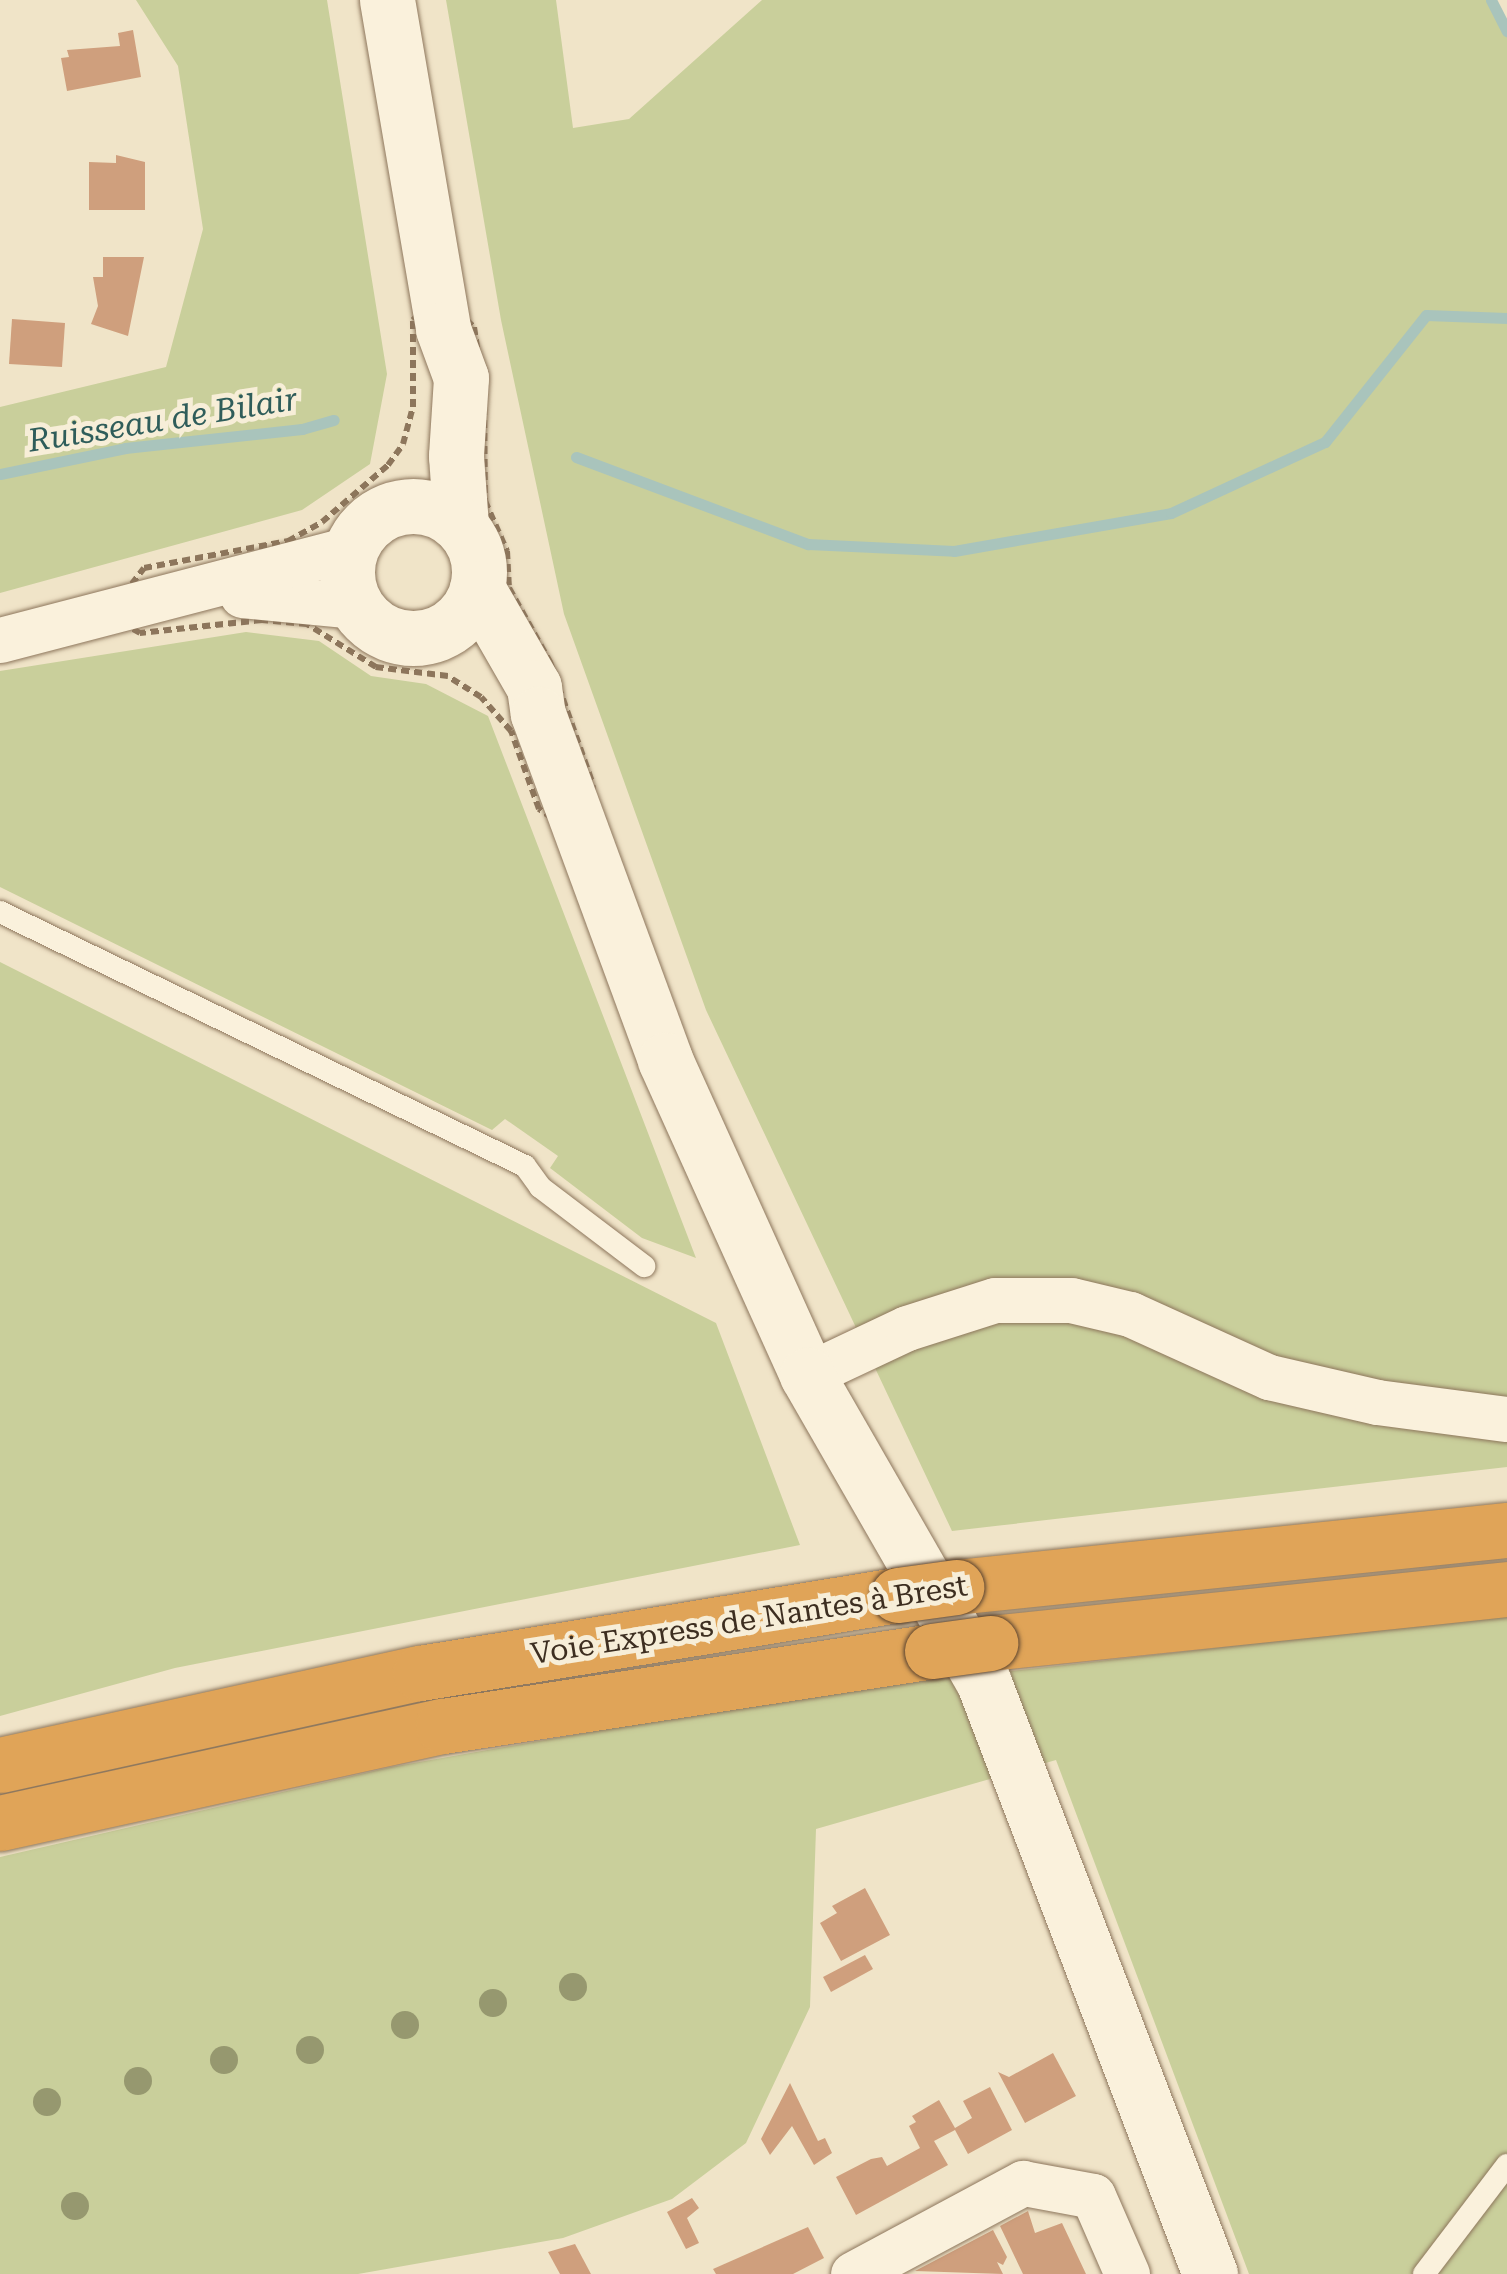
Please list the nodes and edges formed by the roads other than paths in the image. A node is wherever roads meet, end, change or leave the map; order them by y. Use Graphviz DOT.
graph roads {
  1 [pos="387,0"];
  2 [pos="443,325"];
  3 [pos="404,506"];
  4 [pos="461,526"];
  5 [pos="350,549"];
  6 [pos="477,588"];
  7 [pos="195,594"];
  8 [pos="356,606"];
  9 [pos="426,636"];
  10 [pos="0,640"];
  11 [pos="538,714"];
  12 [pos="0,912"];
  13 [pos="644,1266"];
  14 [pos="806,1375"];
  15 [pos="1507,1419"];
  16 [pos="1507,1530"];
  17 [pos="1507,1589"];
  18 [pos="0,1765"];
  19 [pos="0,1822"];
  20 [pos="1507,2165"];
  21 [pos="852,2274"];
  22 [pos="1127,2274"];
  23 [pos="1210,2274"];
  24 [pos="1424,2274"];
  1 -- 2 [label="street"];
  2 -- 3 [label="street"];
  2 -- 4 [label="street"];
  3 -- 4 [label="street"];
  3 -- 5 [label="street"];
  4 -- 6 [label="street"];
  5 -- 7 [label="street"];
  5 -- 8 [label="street"];
  6 -- 9 [label="street"];
  6 -- 11 [label="street"];
  7 -- 8 [label="street"];
  7 -- 10 [label="street"];
  8 -- 9 [label="street"];
  9 -- 11 [label="street"];
  11 -- 14 [label="street"];
  12 -- 13 [label="lane"];
  14 -- 15 [label="street"];
  14 -- 23 [label="street"];
  16 -- 18 [label="highway, Voie Express de Nantes à Brest, bridge"];
  17 -- 19 [label="highway, Voie Express de Nantes à Brest, bridge"];
  20 -- 24 [label="lane"];
  21 -- 22 [label="street"];
}
